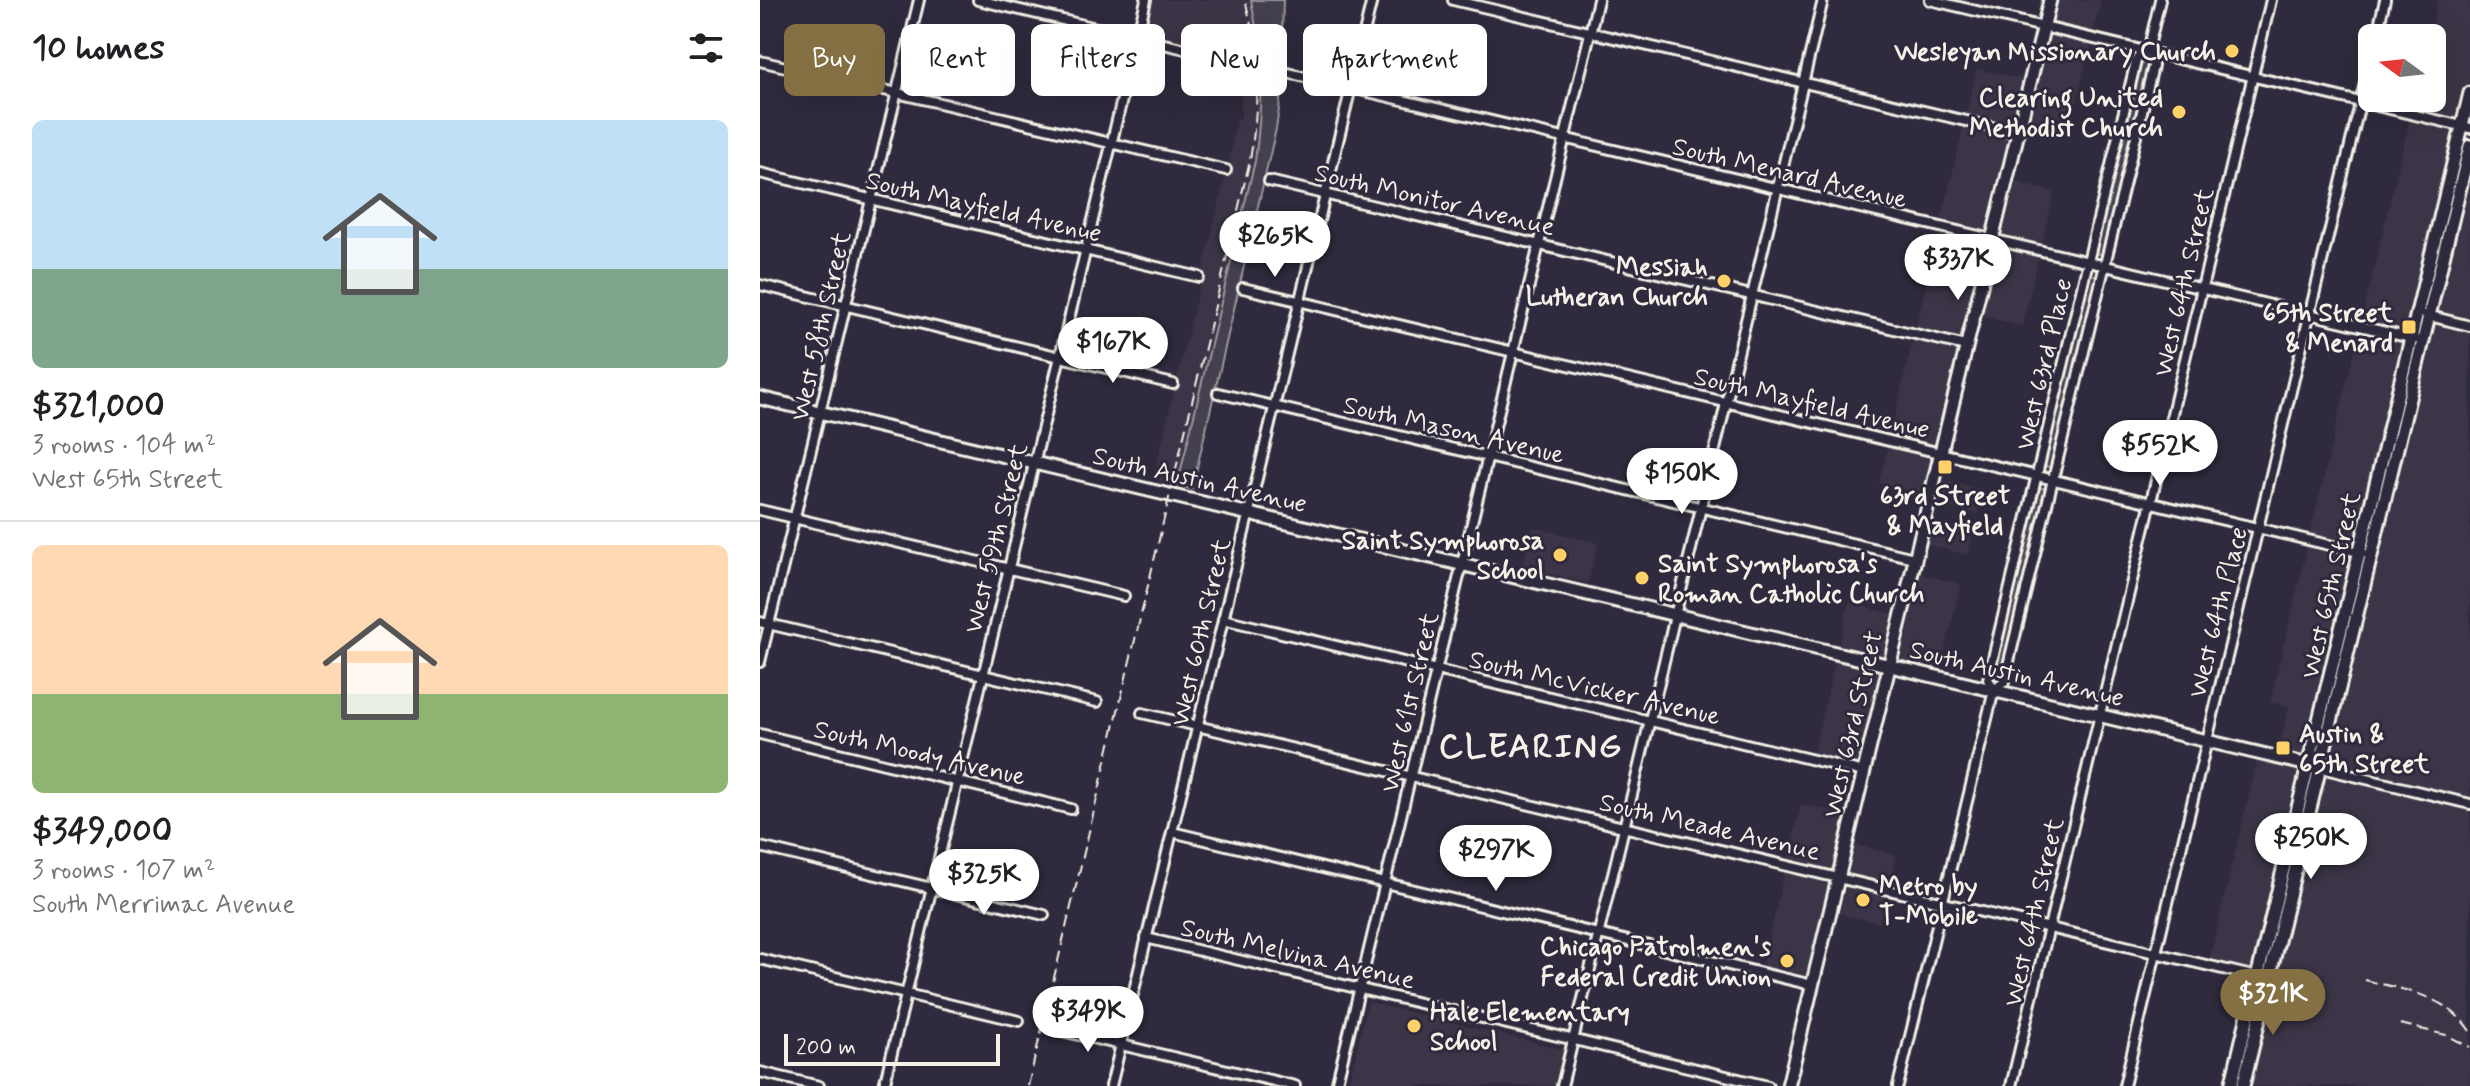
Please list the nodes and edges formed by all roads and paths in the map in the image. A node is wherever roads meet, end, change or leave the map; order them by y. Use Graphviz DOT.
graph roads {
  1 [pos="919,0"];
  2 [pos="978,0"];
  3 [pos="1146,0"];
  4 [pos="1372,0"];
  5 [pos="1453,0"];
  6 [pos="1598,0"];
  7 [pos="1823,0"];
  8 [pos="1930,0"];
  9 [pos="2050,0"];
  10 [pos="2160,0"];
  11 [pos="2271,0"];
  12 [pos="2385,0"];
  13 [pos="1078,24"];
  14 [pos="1140,24"];
  15 [pos="1366,24"];
  16 [pos="2379,24"];
  17 [pos="2043,27"];
  18 [pos="1590,32"];
  19 [pos="2148,51"];
  20 [pos="760,61"];
  21 [pos="1288,73"];
  22 [pos="1303,77"];
  23 [pos="2253,77"];
  24 [pos="1803,83"];
  25 [pos="896,94"];
  26 [pos="2470,95"];
  27 [pos="1123,96"];
  28 [pos="1349,96"];
  29 [pos="1384,96"];
  30 [pos="2358,102"];
  31 [pos="2358,110"];
  32 [pos="2402,112"];
  33 [pos="2466,127"];
  34 [pos="2017,133"];
  35 [pos="1564,139"];
  36 [pos="1111,144"];
  37 [pos="2470,146"];
  38 [pos="1226,170"];
  39 [pos="760,173"];
  40 [pos="1269,181"];
  41 [pos="1777,188"];
  42 [pos="1325,194"];
  43 [pos="871,199"];
  44 [pos="1992,240"];
  45 [pos="1539,244"];
  46 [pos="1085,250"];
  47 [pos="2088,262"];
  48 [pos="2104,266"];
  49 [pos="1199,277"];
  50 [pos="760,285"];
  51 [pos="1243,288"];
  52 [pos="2202,289"];
  53 [pos="1752,295"];
  54 [pos="1299,301"];
  55 [pos="845,305"];
  56 [pos="2309,315"];
  57 [pos="2423,315"];
  58 [pos="2470,326"];
  59 [pos="2417,340"];
  60 [pos="1966,346"];
  61 [pos="1513,352"];
  62 [pos="1060,356"];
  63 [pos="1173,384"];
  64 [pos="1218,393"];
  65 [pos="760,398"];
  66 [pos="1726,402"];
  67 [pos="1274,407"];
  68 [pos="820,412"];
  69 [pos="1940,453"];
  70 [pos="1488,457"];
  71 [pos="1034,463"];
  72 [pos="2037,476"];
  73 [pos="2053,480"];
  74 [pos="2151,503"];
  75 [pos="1701,508"];
  76 [pos="760,510"];
  77 [pos="1249,514"];
  78 [pos="795,518"];
  79 [pos="2258,528"];
  80 [pos="2366,553"];
  81 [pos="1914,558"];
  82 [pos="1462,564"];
  83 [pos="1008,568"];
  84 [pos="1124,596"];
  85 [pos="1675,615"];
  86 [pos="1223,619"];
  87 [pos="764,623"];
  88 [pos="760,662"];
  89 [pos="1889,665"];
  90 [pos="1437,670"];
  91 [pos="983,675"];
  92 [pos="1994,690"];
  93 [pos="1097,702"];
  94 [pos="1142,713"];
  95 [pos="2100,715"];
  96 [pos="1649,721"];
  97 [pos="1198,726"];
  98 [pos="760,734"];
  99 [pos="2207,740"];
  100 [pos="2315,766"];
  101 [pos="1864,772"];
  102 [pos="1411,776"];
  103 [pos="958,781"];
  104 [pos="2470,804"];
  105 [pos="1071,809"];
  106 [pos="1624,826"];
  107 [pos="1172,832"];
  108 [pos="760,847"];
  109 [pos="1838,878"];
  110 [pos="1386,883"];
  111 [pos="932,888"];
  112 [pos="1943,903"];
  113 [pos="1044,915"];
  114 [pos="2049,928"];
  115 [pos="1598,935"];
  116 [pos="1146,938"];
  117 [pos="2156,953"];
  118 [pos="760,959"];
  119 [pos="2263,979"];
  120 [pos="1812,985"];
  121 [pos="1360,988"];
  122 [pos="906,994"];
  123 [pos="1019,1021"];
  124 [pos="1062,1031"];
  125 [pos="1573,1039"];
  126 [pos="1121,1044"];
  127 [pos="760,1072"];
  128 [pos="819,1086"];
  129 [pos="884,1086"];
  130 [pos="1111,1086"];
  131 [pos="1295,1086"];
  132 [pos="1336,1086"];
  133 [pos="1562,1086"];
  134 [pos="1768,1086"];
  135 [pos="1788,1086"];
  136 [pos="1898,1086"];
  137 [pos="2011,1086"];
  138 [pos="2124,1086"];
  139 [pos="2231,1086"];
  140 [pos="2243,1086"];
  1 -- 25 [label="street, West 58th Street"];
  2 -- 13 [label="street"];
  3 -- 14 [label="street, West 59th Street"];
  4 -- 15 [label="street, West 60th Street"];
  5 -- 18 [label="street"];
  6 -- 18 [label="street, West 61st Street"];
  7 -- 24 [label="street"];
  8 -- 17 [label="street"];
  9 -- 17 [label="street, West 63rd Street"];
  10 -- 19 [label="street, West 63rd Place"];
  11 -- 23 [label="street, West 64th Street"];
  12 -- 16 [label="street"];
  17 -- 19 [label="street"];
  17 -- 34 [label="street, West 63rd Street"];
  18 -- 24 [label="street"];
  18 -- 35 [label="street, West 61st Street"];
  19 -- 23 [label="street"];
  19 -- 47 [label="street, West 63rd Place"];
  19 -- 48 [label="street, West 63rd Place"];
  20 -- 25 [label="street"];
  21 -- 22 [label="street, South Menard Avenue"];
  23 -- 30 [label="street"];
  23 -- 52 [label="street, West 64th Street"];
  24 -- 34 [label="street"];
  24 -- 41 [label="street"];
  25 -- 36 [label="street"];
  25 -- 43 [label="street, West 58th Street"];
  26 -- 33 [label="street, West 65th Street"];
  27 -- 36 [label="street, West 59th Street"];
  28 -- 42 [label="street, West 60th Street"];
  29 -- 35 [label="street, South Menard Avenue"];
  31 -- 56 [label="street, West 64th Place"];
  32 -- 33 [label="street"];
  33 -- 57 [label="street, West 65th Street"];
  34 -- 44 [label="street, West 63rd Street"];
  35 -- 41 [label="street, South Menard Avenue"];
  35 -- 45 [label="street, West 61st Street"];
  36 -- 38 [label="street"];
  36 -- 46 [label="street, West 59th Street"];
  37 -- 57 [label="street, West 65th Street"];
  39 -- 43 [label="street, South Mayfield Avenue"];
  40 -- 42 [label="street, South Monitor Avenue"];
  41 -- 44 [label="street, South Menard Avenue"];
  41 -- 53 [label="street"];
  42 -- 45 [label="street, South Monitor Avenue"];
  42 -- 54 [label="street, West 60th Street"];
  43 -- 46 [label="street, South Mayfield Avenue"];
  43 -- 55 [label="street, West 58th Street"];
  44 -- 47 [label="street, South Menard Avenue"];
  44 -- 60 [label="street, West 63rd Street"];
  45 -- 53 [label="street, South Monitor Avenue"];
  45 -- 61 [label="street, West 61st Street"];
  46 -- 49 [label="street, South Mayfield Avenue"];
  46 -- 62 [label="street, West 59th Street"];
  47 -- 48 [label="street, South Menard Avenue"];
  47 -- 72 [label="street, West 63rd Place"];
  48 -- 52 [label="street, South Menard Avenue"];
  48 -- 73 [label="street, West 63rd Place"];
  50 -- 55 [label="street"];
  51 -- 54 [label="street, South Mayfield Avenue"];
  52 -- 56 [label="street, South Menard Avenue"];
  52 -- 74 [label="street, West 64th Street"];
  53 -- 60 [label="street, South Monitor Avenue"];
  53 -- 66 [label="street"];
  54 -- 61 [label="street, South Mayfield Avenue"];
  54 -- 67 [label="street, West 60th Street"];
  55 -- 62 [label="street"];
  55 -- 68 [label="street, West 58th Street"];
  56 -- 59 [label="street, South Menard Avenue"];
  56 -- 79 [label="street, West 64th Place"];
  57 -- 58 [label="street"];
  57 -- 59 [label="street, West 65th Street"];
  59 -- 80 [label="street, West 65th Street"];
  60 -- 69 [label="street, West 63rd Street"];
  61 -- 66 [label="street, South Mayfield Avenue"];
  61 -- 70 [label="street, West 61st Street"];
  62 -- 63 [label="street"];
  62 -- 71 [label="street, West 59th Street"];
  64 -- 67 [label="street, South Mason Avenue"];
  65 -- 68 [label="street, South Austin Avenue"];
  66 -- 69 [label="street, South Mayfield Avenue"];
  66 -- 75 [label="street"];
  67 -- 70 [label="street, South Mason Avenue"];
  67 -- 77 [label="street, West 60th Street"];
  68 -- 71 [label="street, South Austin Avenue"];
  68 -- 78 [label="street, West 58th Street"];
  69 -- 72 [label="street, South Mayfield Avenue"];
  69 -- 81 [label="street, West 63rd Street"];
  70 -- 75 [label="street, South Mason Avenue"];
  70 -- 82 [label="street, West 61st Street"];
  71 -- 77 [label="street, South Austin Avenue"];
  71 -- 83 [label="street, West 59th Street"];
  72 -- 73 [label="street, South Mayfield Avenue"];
  72 -- 92 [label="street, West 63rd Place"];
  73 -- 74 [label="street, South Mayfield Avenue"];
  73 -- 92 [label="street, West 63rd Place"];
  74 -- 79 [label="street, South Mayfield Avenue"];
  74 -- 95 [label="street, West 64th Street"];
  75 -- 81 [label="street, South Mason Avenue"];
  75 -- 85 [label="street"];
  76 -- 78 [label="street"];
  77 -- 82 [label="street, South Austin Avenue"];
  77 -- 86 [label="street, West 60th Street"];
  78 -- 83 [label="street"];
  78 -- 87 [label="street, West 58th Street"];
  79 -- 80 [label="street, South Mayfield Avenue"];
  79 -- 99 [label="street, West 64th Place"];
  80 -- 100 [label="street, West 65th Street"];
  81 -- 89 [label="street, West 63rd Street"];
  82 -- 85 [label="street, South Austin Avenue"];
  82 -- 90 [label="street, West 61st Street"];
  83 -- 84 [label="street"];
  83 -- 91 [label="street, West 59th Street"];
  85 -- 89 [label="street, South Austin Avenue"];
  85 -- 96 [label="street"];
  86 -- 90 [label="street, South McVicker Avenue"];
  86 -- 97 [label="street, West 60th Street"];
  87 -- 88 [label="street, West 58th Street"];
  87 -- 91 [label="street"];
  89 -- 92 [label="street, South Austin Avenue"];
  89 -- 101 [label="street, West 63rd Street"];
  90 -- 96 [label="street, South McVicker Avenue"];
  90 -- 102 [label="street, West 61st Street"];
  91 -- 93 [label="street"];
  91 -- 103 [label="street, West 59th Street"];
  92 -- 95 [label="street, South Austin Avenue"];
  92 -- 112 [label="street, West 63rd Place"];
  94 -- 97 [label="street, South Meade Avenue"];
  95 -- 99 [label="street, South Austin Avenue"];
  95 -- 114 [label="street, West 64th Street"];
  96 -- 101 [label="street, South McVicker Avenue"];
  96 -- 106 [label="street"];
  97 -- 102 [label="street, South Meade Avenue"];
  97 -- 107 [label="street, West 60th Street"];
  98 -- 103 [label="street, South Moody Avenue"];
  99 -- 100 [label="street, South Austin Avenue"];
  99 -- 117 [label="street, West 64th Place"];
  100 -- 104 [label="street, South Austin Avenue"];
  100 -- 119 [label="street, West 65th Street"];
  101 -- 109 [label="street, West 63rd Street"];
  102 -- 106 [label="street, South Meade Avenue"];
  102 -- 110 [label="street, West 61st Street"];
  103 -- 105 [label="street, South Moody Avenue"];
  103 -- 111 [label="street, West 59th Street"];
  106 -- 109 [label="street, South Meade Avenue"];
  106 -- 115 [label="street"];
  107 -- 110 [label="street"];
  107 -- 116 [label="street, West 60th Street"];
  108 -- 111 [label="street"];
  109 -- 112 [label="street, South Meade Avenue"];
  109 -- 120 [label="street, West 63rd Street"];
  110 -- 115 [label="street"];
  110 -- 121 [label="street, West 61st Street"];
  111 -- 113 [label="street"];
  111 -- 122 [label="street, West 59th Street"];
  112 -- 114 [label="street, South Meade Avenue"];
  112 -- 136 [label="street, West 63rd Place"];
  114 -- 117 [label="street, South Meade Avenue"];
  114 -- 137 [label="street, West 64th Street"];
  115 -- 120 [label="street"];
  115 -- 125 [label="street"];
  116 -- 121 [label="street, South Melvina Avenue"];
  116 -- 126 [label="street, West 60th Street"];
  117 -- 119 [label="street, South Meade Avenue"];
  117 -- 138 [label="street, West 64th Place"];
  118 -- 122 [label="street"];
  119 -- 139 [label="street, West 65th Street"];
  119 -- 140 [label="street, West 65th Street"];
  120 -- 135 [label="street, West 63rd Street"];
  121 -- 125 [label="street, South Melvina Avenue"];
  121 -- 132 [label="street, West 61st Street"];
  122 -- 123 [label="street"];
  122 -- 129 [label="street, West 59th Street"];
  124 -- 126 [label="street"];
  125 -- 133 [label="street"];
  125 -- 134 [label="street, South Melvina Avenue"];
  126 -- 130 [label="street, West 60th Street"];
  126 -- 131 [label="street"];
  127 -- 128 [label="street"];
}
